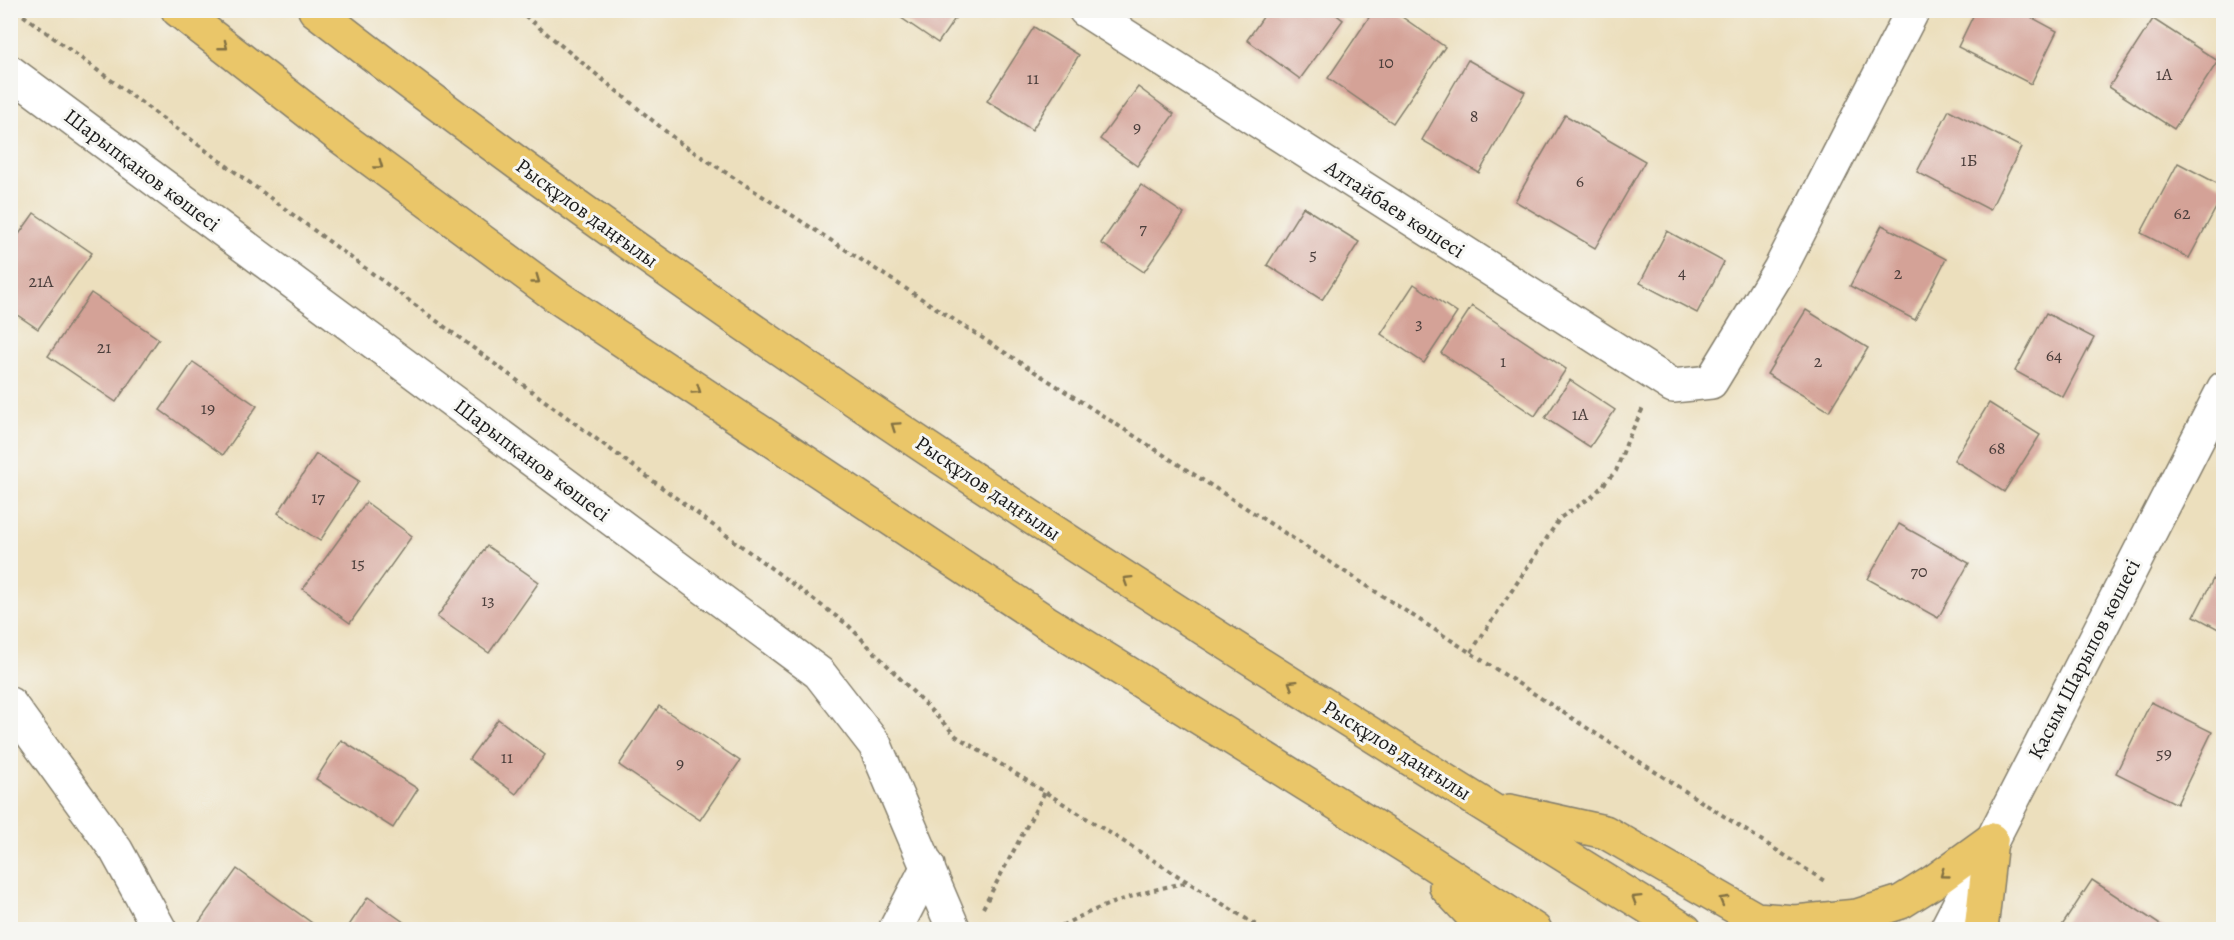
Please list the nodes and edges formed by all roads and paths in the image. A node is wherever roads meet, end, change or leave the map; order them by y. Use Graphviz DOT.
graph roads {
  1 [pos="16,10"];
  2 [pos="178,10"];
  3 [pos="315,10"];
  4 [pos="518,10"];
  5 [pos="1085,10"];
  6 [pos="1913,10"];
  7 [pos="10,72"];
  8 [pos="1658,378"];
  9 [pos="2223,388"];
  10 [pos="1471,652"];
  11 [pos="10,704"];
  12 [pos="1046,792"];
  13 [pos="1485,806"];
  14 [pos="1991,840"];
  15 [pos="1410,849"];
  16 [pos="928,866"];
  17 [pos="1189,882"];
  18 [pos="1830,884"];
  19 [pos="982,910"];
  20 [pos="160,930"];
  21 [pos="895,930"];
  22 [pos="954,930"];
  23 [pos="1054,930"];
  24 [pos="1264,930"];
  25 [pos="1486,930"];
  26 [pos="1535,930"];
  27 [pos="1685,930"];
  28 [pos="1946,930"];
  29 [pos="1982,930"];
  1 -- 12 [label="path"];
  2 -- 15 [label="main road, one-way"];
  13 -- 3 [label="main road, Рысқұлов даңғылы, one-way"];
  4 -- 10 [label="path"];
  5 -- 8 [label="street, Алтайбаев көшесі"];
  6 -- 8 [label="street, Алтайбаев көшесі"];
  7 -- 16 [label="street, Шарыпқанов көшесі"];
  8 -- 10 [label="path"];
  9 -- 14 [label="street, Қасым Шарыпов көшесі"];
  10 -- 18 [label="path"];
  11 -- 20 [label="street"];
  12 -- 17 [label="path"];
  12 -- 19 [label="path"];
  14 -- 13 [label="main road, one-way"];
  27 -- 13 [label="main road, Рысқұлов даңғылы, one-way"];
  14 -- 28 [label="street, Қасым Шарыпов көшесі"];
  14 -- 29 [label="main road"];
  15 -- 25 [label="main road"];
  15 -- 26 [label="main road"];
  16 -- 21 [label="street"];
  16 -- 22 [label="street, Шарыпқанов көшесі"];
  17 -- 23 [label="path"];
  17 -- 24 [label="path"];
}
